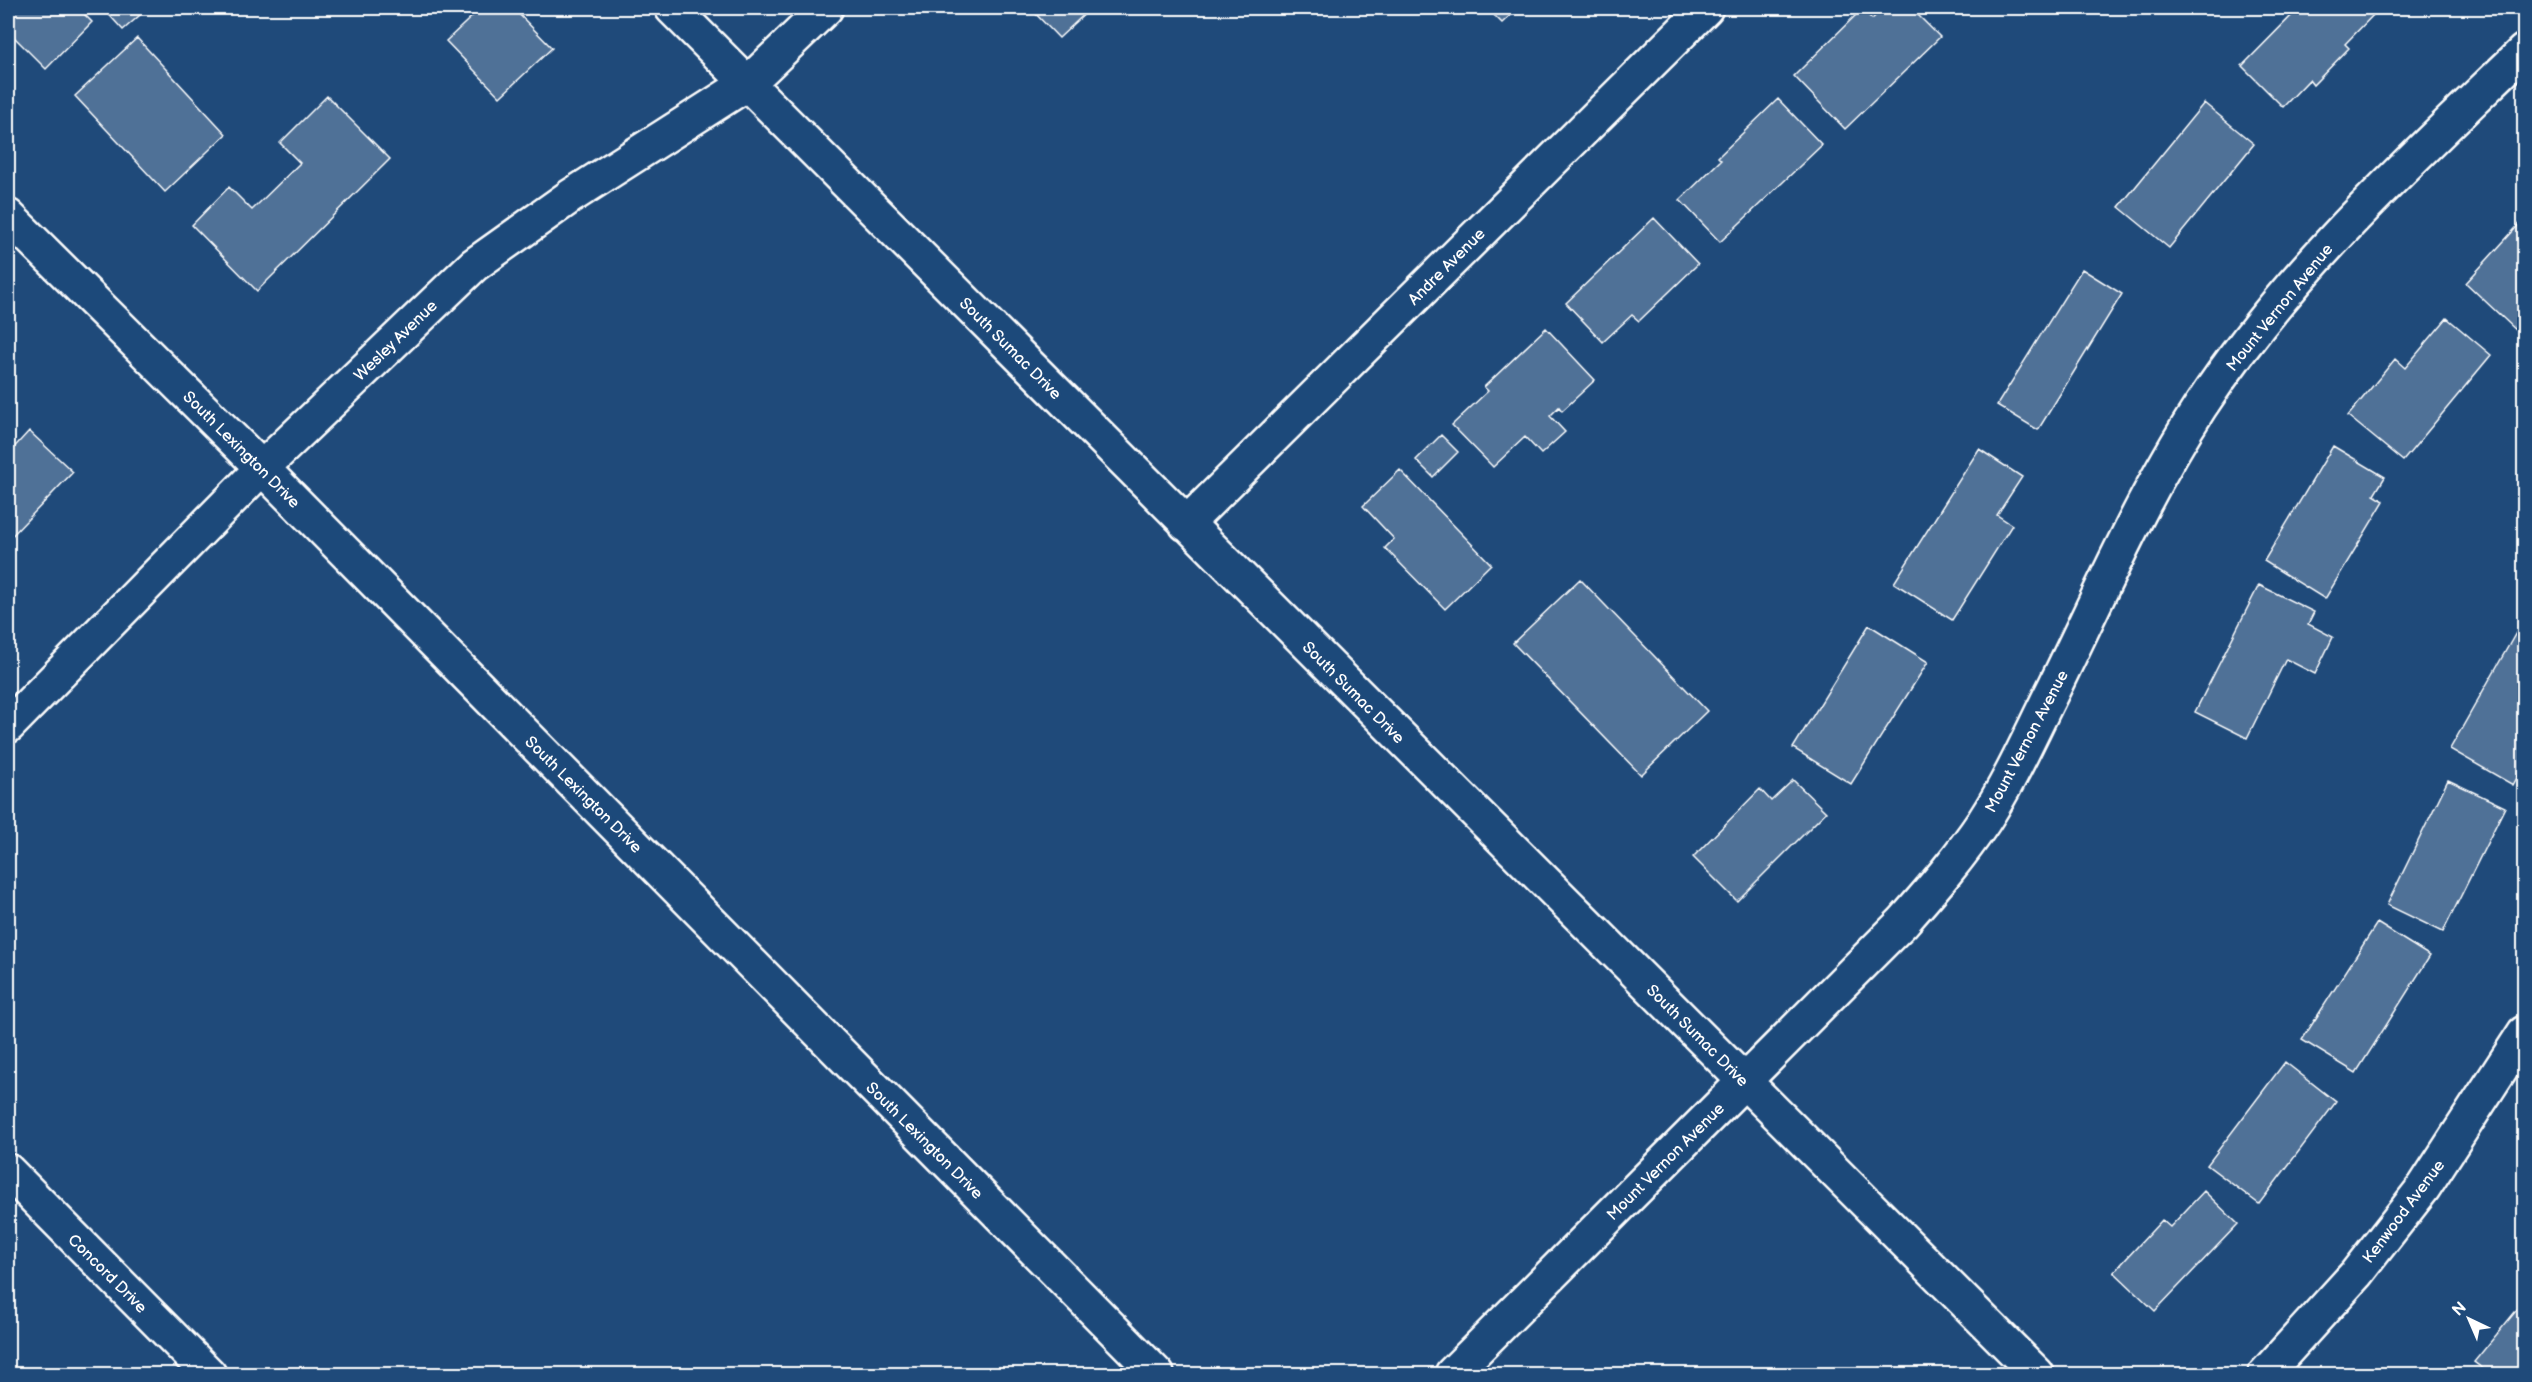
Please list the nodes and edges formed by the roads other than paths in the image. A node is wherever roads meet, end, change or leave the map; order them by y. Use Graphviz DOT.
graph roads {
  1 [pos="672,8"];
  2 [pos="826,8"];
  3 [pos="1706,8"];
  4 [pos="2524,51"];
  5 [pos="748,83"];
  6 [pos="8,216"];
  7 [pos="262,468"];
  8 [pos="1186,524"];
  9 [pos="8,726"];
  10 [pos="2524,1033"];
  11 [pos="1744,1081"];
  12 [pos="8,1170"];
  13 [pos="209,1374"];
  14 [pos="1157,1374"];
  15 [pos="1452,1374"];
  16 [pos="2037,1374"];
  17 [pos="2265,1374"];
  1 -- 5 [label="street, South Sumac Drive"];
  2 -- 5 [label="street, Wesley Avenue"];
  3 -- 8 [label="street, Andre Avenue"];
  4 -- 11 [label="street, Mount Vernon Avenue"];
  5 -- 7 [label="street, Wesley Avenue"];
  5 -- 8 [label="street, South Sumac Drive"];
  6 -- 7 [label="street, South Lexington Drive"];
  7 -- 9 [label="street, Wesley Avenue"];
  7 -- 14 [label="street, South Lexington Drive"];
  8 -- 11 [label="street, South Sumac Drive"];
  10 -- 17 [label="street, Kenwood Avenue"];
  11 -- 15 [label="street, Mount Vernon Avenue"];
  11 -- 16 [label="street, South Sumac Drive"];
  12 -- 13 [label="street, Concord Drive"];
}
